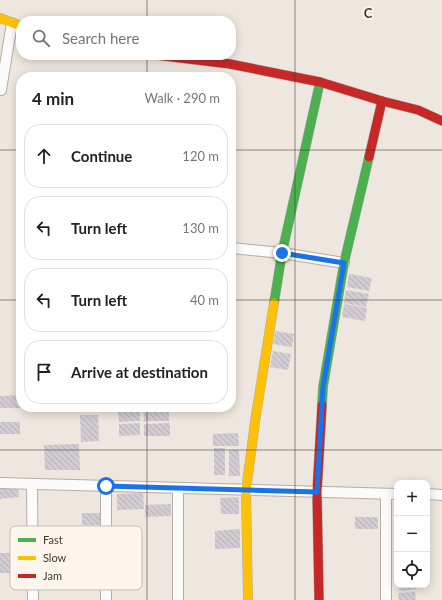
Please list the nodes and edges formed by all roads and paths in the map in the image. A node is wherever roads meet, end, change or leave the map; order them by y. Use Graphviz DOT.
graph roads {
  1 [pos="0,18"];
  2 [pos="16,25"];
  3 [pos="16,29"];
  4 [pos="197,60"];
  5 [pos="320,82"];
  6 [pos="0,90"];
  7 [pos="382,101"];
  8 [pos="442,121"];
  9 [pos="236,248"];
  10 [pos="282,253"];
  11 [pos="344,263"];
  12 [pos="0,483"];
  13 [pos="32,484"];
  14 [pos="106,486"];
  15 [pos="178,488"];
  16 [pos="246,490"];
  17 [pos="317,492"];
  18 [pos="386,494"];
  19 [pos="394,494"];
  20 [pos="430,494"];
  21 [pos="442,495"];
  22 [pos="32,526"];
  23 [pos="106,526"];
  24 [pos="33,590"];
  25 [pos="33,600"];
  26 [pos="178,600"];
  27 [pos="248,600"];
  28 [pos="319,600"];
  29 [pos="386,600"];
  1 -- 2 [label="street"];
  3 -- 6 [label="street"];
  4 -- 5 [label="street"];
  5 -- 7 [label="street"];
  5 -- 10 [label="street"];
  7 -- 8 [label="street"];
  7 -- 11 [label="street"];
  9 -- 10 [label="street"];
  10 -- 11 [label="street"];
  10 -- 16 [label="street"];
  11 -- 17 [label="street"];
  12 -- 13 [label="street"];
  13 -- 14 [label="street"];
  13 -- 22 [label="street"];
  14 -- 15 [label="street"];
  14 -- 23 [label="street"];
  15 -- 16 [label="street"];
  15 -- 26 [label="street"];
  16 -- 17 [label="street"];
  16 -- 27 [label="street"];
  17 -- 18 [label="street"];
  17 -- 28 [label="street"];
  18 -- 19 [label="street"];
  18 -- 29 [label="street"];
  20 -- 21 [label="street"];
  24 -- 25 [label="street"];
}
